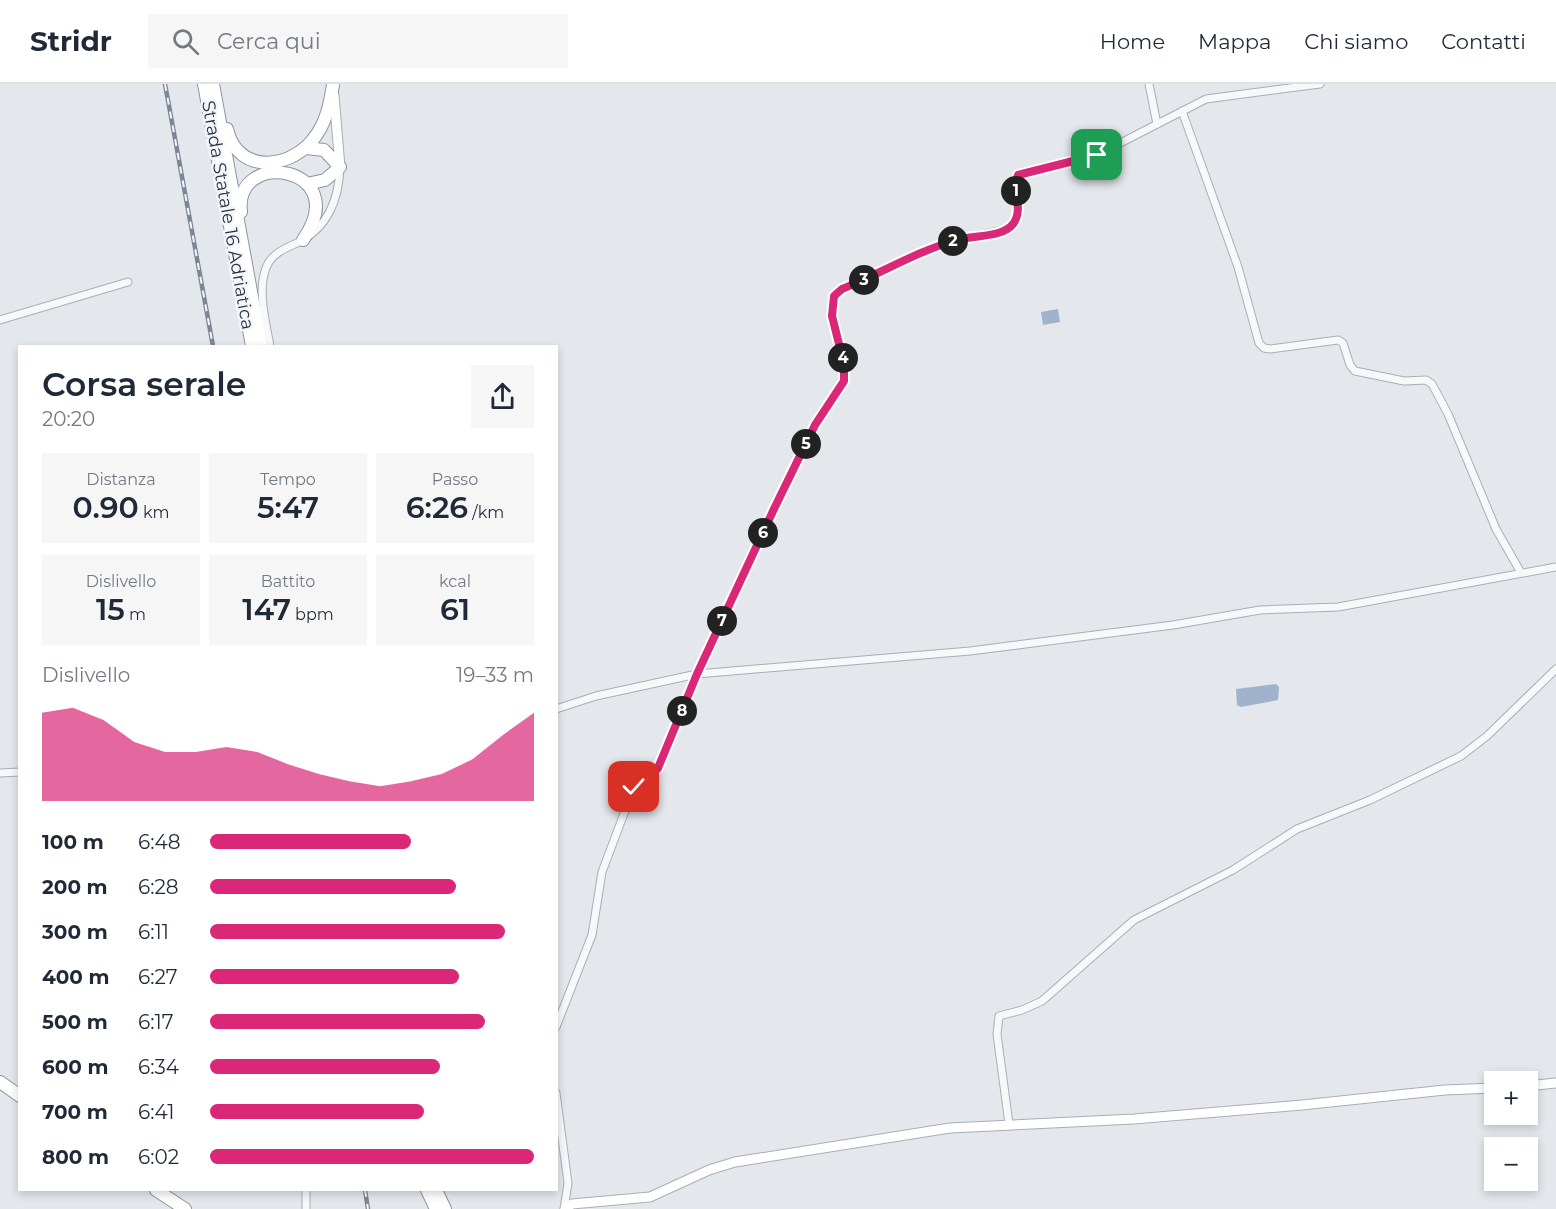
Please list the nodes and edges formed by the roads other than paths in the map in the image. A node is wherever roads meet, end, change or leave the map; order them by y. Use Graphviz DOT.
graph roads {
  1 [pos="204,84"];
  2 [pos="215,84"];
  3 [pos="1149,84"];
  4 [pos="1320,84"];
  5 [pos="333,85"];
  6 [pos="1182,111"];
  7 [pos="1157,124"];
  8 [pos="306,148"];
  9 [pos="340,167"];
  10 [pos="307,184"];
  11 [pos="303,240"];
  12 [pos="128,282"];
  13 [pos="251,294"];
  14 [pos="0,320"];
  15 [pos="252,345"];
  16 [pos="261,345"];
  17 [pos="270,345"];
  18 [pos="1556,567"];
  19 [pos="1520,571"];
  20 [pos="1556,669"];
  21 [pos="697,674"];
  22 [pos="558,708"];
  23 [pos="18,772"];
  24 [pos="0,773"];
  25 [pos="558,1022"];
  26 [pos="0,1082"];
  27 [pos="1556,1083"];
  28 [pos="1538,1085"];
  29 [pos="1484,1088"];
  30 [pos="18,1095"];
  31 [pos="558,1109"];
  32 [pos="1009,1124"];
  33 [pos="157,1191"];
  34 [pos="306,1191"];
  35 [pos="427,1191"];
  36 [pos="436,1191"];
  37 [pos="184,1209"];
  38 [pos="306,1209"];
  39 [pos="436,1209"];
  40 [pos="445,1209"];
  41 [pos="564,1209"];
  1 -- 15 [label="highway, Strada Statale 16 Adriatica"];
  2 -- 8 [label="highway"];
  2 -- 13 [label="highway, Strada Statale 16 Adriatica"];
  3 -- 7 [label="street"];
  4 -- 6 [label="street"];
  5 -- 8 [label="highway"];
  5 -- 9 [label="street"];
  6 -- 7 [label="street"];
  6 -- 19 [label="street"];
  7 -- 21 [label="street"];
  8 -- 9 [label="highway"];
  9 -- 10 [label="highway"];
  9 -- 11 [label="street"];
  10 -- 11 [label="highway"];
  10 -- 13 [label="highway"];
  11 -- 17 [label="street"];
  12 -- 14 [label="street"];
  13 -- 16 [label="highway, Strada Statale 16 Adriatica"];
  18 -- 19 [label="street"];
  19 -- 21 [label="street"];
  20 -- 32 [label="street"];
  21 -- 22 [label="street"];
  21 -- 25 [label="street"];
  23 -- 24 [label="street"];
  26 -- 30 [label="highway"];
  27 -- 28 [label="street"];
  29 -- 32 [label="street"];
  31 -- 41 [label="street"];
  32 -- 41 [label="street"];
  33 -- 37 [label="highway"];
  34 -- 38 [label="street"];
  35 -- 39 [label="highway"];
  36 -- 40 [label="highway"];
}
